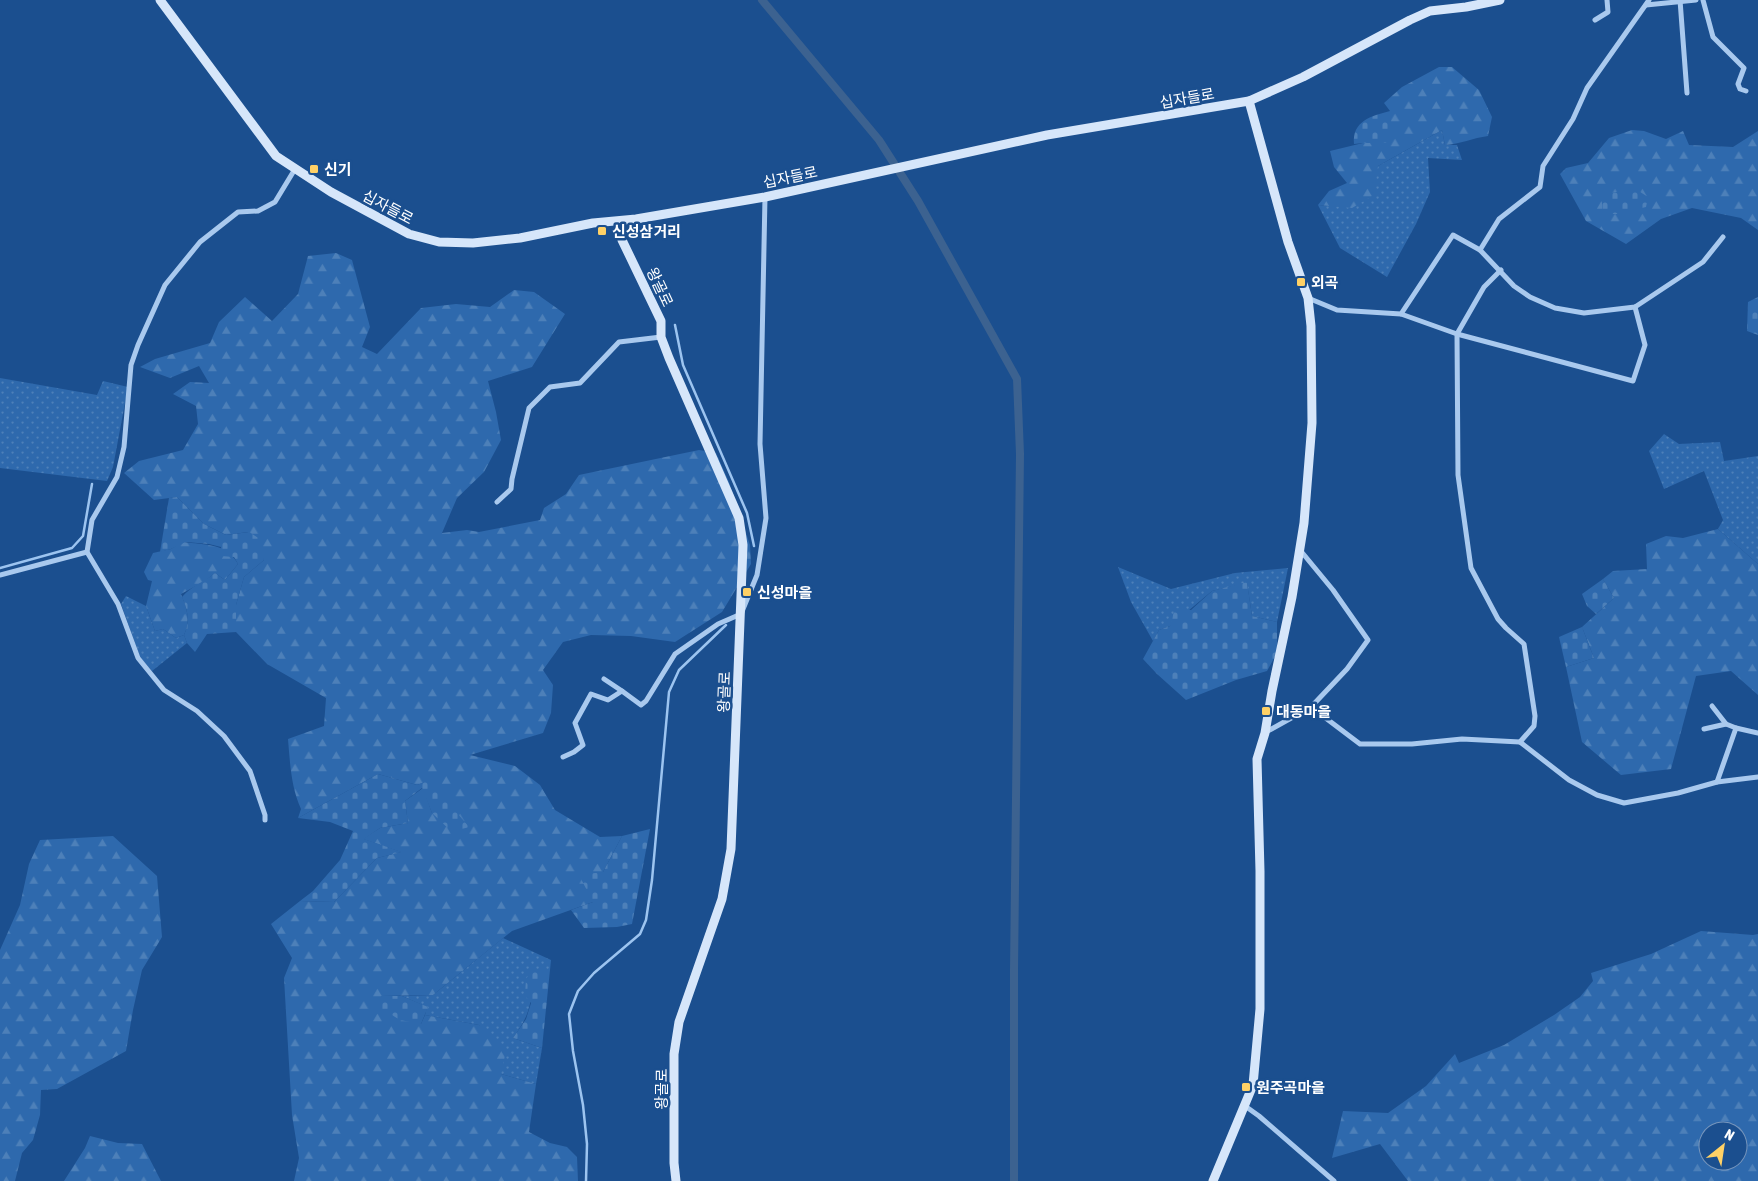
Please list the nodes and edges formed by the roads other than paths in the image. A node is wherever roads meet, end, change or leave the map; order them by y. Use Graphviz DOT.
graph roads {
  1 [pos="160,0"];
  2 [pos="1500,0"];
  3 [pos="1607,0"];
  4 [pos="1696,0"];
  5 [pos="1703,0"];
  6 [pos="1680,1"];
  7 [pos="1647,2"];
  8 [pos="1596,20"];
  9 [pos="1746,91"];
  10 [pos="1687,92"];
  11 [pos="1249,101"];
  12 [pos="295,169"];
  13 [pos="765,197"];
  14 [pos="618,222"];
  15 [pos="1723,237"];
  16 [pos="1480,250"];
  17 [pos="1500,270"];
  18 [pos="1308,298"];
  19 [pos="1635,307"];
  20 [pos="1401,314"];
  21 [pos="1457,334"];
  22 [pos="661,337"];
  23 [pos="497,502"];
  24 [pos="1300,550"];
  25 [pos="86,552"];
  26 [pos="0,575"];
  27 [pos="741,614"];
  28 [pos="604,679"];
  29 [pos="622,691"];
  30 [pos="1712,706"];
  31 [pos="1311,707"];
  32 [pos="1726,724"];
  33 [pos="1736,728"];
  34 [pos="1704,729"];
  35 [pos="1265,733"];
  36 [pos="1758,733"];
  37 [pos="1520,742"];
  38 [pos="563,757"];
  39 [pos="1758,776"];
  40 [pos="1717,782"];
  41 [pos="265,820"];
  42 [pos="1245,1106"];
  43 [pos="676,1181"];
  44 [pos="1213,1181"];
  45 [pos="1334,1181"];
  1 -- 12 [label="street, 십자들로"];
  2 -- 11 [label="street, 십자들로"];
  3 -- 8 [label="street"];
  4 -- 6 [label="street"];
  5 -- 9 [label="street"];
  6 -- 7 [label="street"];
  6 -- 10 [label="street"];
  7 -- 16 [label="street"];
  11 -- 13 [label="street, 십자들로"];
  11 -- 18 [label="street"];
  12 -- 14 [label="street, 십자들로"];
  12 -- 25 [label="street"];
  13 -- 14 [label="street, 십자들로"];
  13 -- 27 [label="street"];
  14 -- 22 [label="street, 왕골로"];
  15 -- 19 [label="street"];
  16 -- 17 [label="street"];
  16 -- 20 [label="street"];
  17 -- 19 [label="street"];
  17 -- 21 [label="street"];
  18 -- 20 [label="street"];
  18 -- 24 [label="street"];
  19 -- 21 [label="street"];
  20 -- 21 [label="street"];
  21 -- 37 [label="street"];
  22 -- 23 [label="street"];
  22 -- 27 [label="street, 왕골로"];
  24 -- 31 [label="street"];
  24 -- 35 [label="street"];
  25 -- 26 [label="street"];
  25 -- 41 [label="street"];
  27 -- 29 [label="street"];
  27 -- 43 [label="street, 왕골로"];
  28 -- 29 [label="street"];
  29 -- 38 [label="street"];
  30 -- 32 [label="street"];
  31 -- 35 [label="street"];
  31 -- 37 [label="street"];
  32 -- 33 [label="street"];
  32 -- 34 [label="street"];
  33 -- 36 [label="street"];
  33 -- 40 [label="street"];
  35 -- 42 [label="street"];
  37 -- 40 [label="street"];
  39 -- 40 [label="street"];
  42 -- 44 [label="street"];
  42 -- 45 [label="street"];
}
